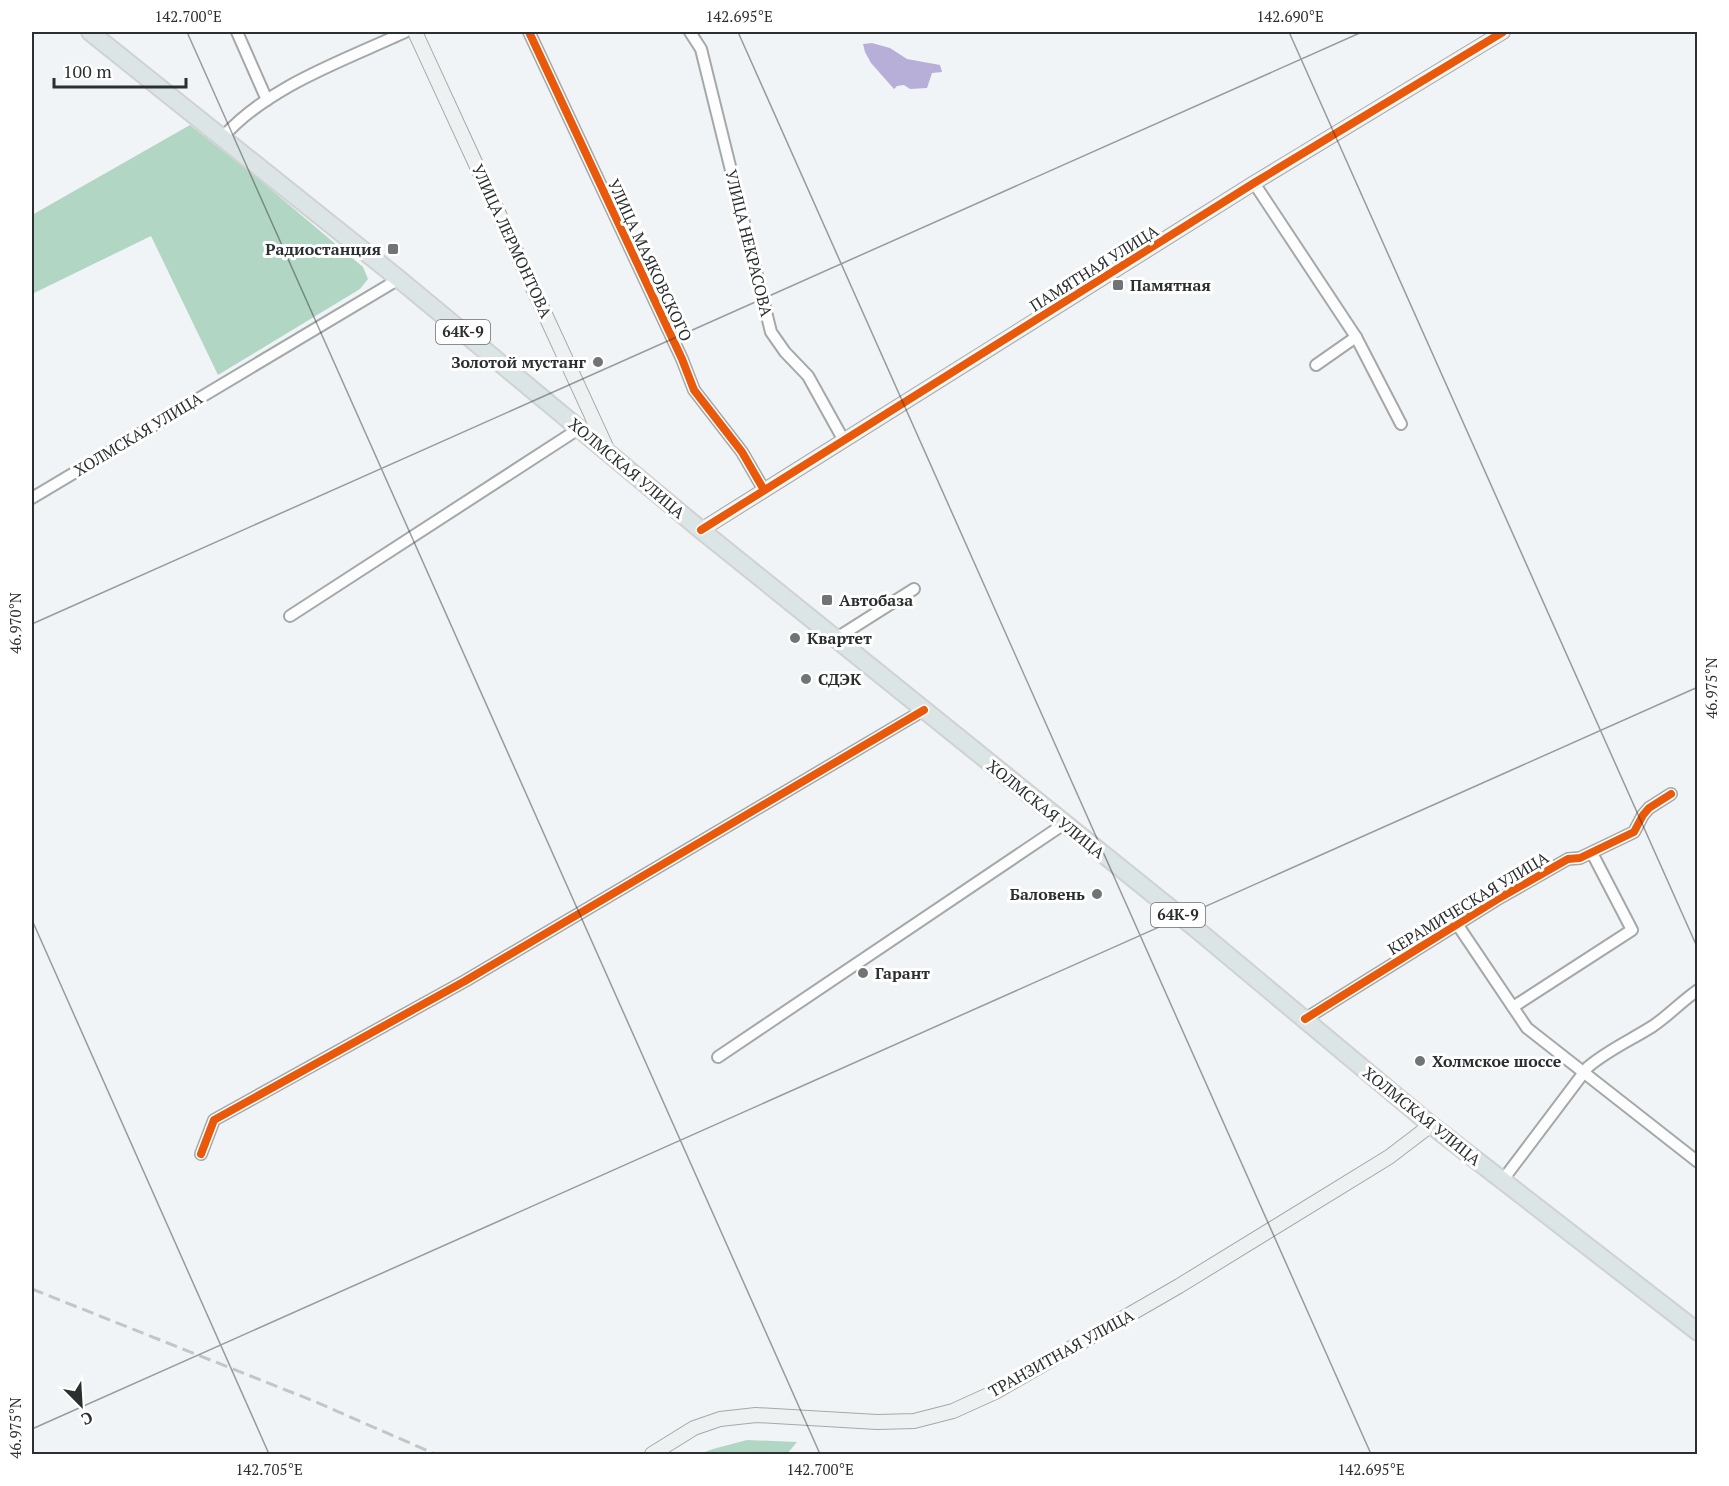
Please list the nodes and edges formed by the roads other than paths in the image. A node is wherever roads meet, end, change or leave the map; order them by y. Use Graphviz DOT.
graph roads {
  1 [pos="90,32"];
  2 [pos="237,32"];
  3 [pos="405,32"];
  4 [pos="415,32"];
  5 [pos="529,32"];
  6 [pos="690,32"];
  7 [pos="1503,32"];
  8 [pos="267,100"];
  9 [pos="223,137"];
  10 [pos="1254,183"];
  11 [pos="399,279"];
  12 [pos="1356,337"];
  13 [pos="1316,365"];
  14 [pos="1401,424"];
  15 [pos="580,428"];
  16 [pos="843,439"];
  17 [pos="608,451"];
  18 [pos="764,490"];
  19 [pos="32,498"];
  20 [pos="701,530"];
  21 [pos="914,589"];
  22 [pos="290,616"];
  23 [pos="835,639"];
  24 [pos="924,710"];
  25 [pos="1671,794"];
  26 [pos="1064,824"];
  27 [pos="1592,853"];
  28 [pos="1457,924"];
  29 [pos="1698,990"];
  30 [pos="1513,1007"];
  31 [pos="1305,1019"];
  32 [pos="718,1057"];
  33 [pos="1584,1073"];
  34 [pos="1431,1125"];
  35 [pos="201,1154"];
  36 [pos="1698,1161"];
  37 [pos="1502,1180"];
  38 [pos="1694,1324"];
  39 [pos="652,1455"];
  1 -- 9 [label="main road, ХОЛМСКАЯ УЛИЦА / 64К-9"];
  2 -- 8 [label="street"];
  3 -- 8 [label="street"];
  4 -- 17 [label="street, УЛИЦА ЛЕРМОНТОВА"];
  5 -- 18 [label="street, УЛИЦА МАЯКОВСКОГО"];
  6 -- 16 [label="street, УЛИЦА НЕКРАСОВА"];
  7 -- 10 [label="street, ПАМЯТНАЯ УЛИЦА"];
  8 -- 9 [label="street"];
  9 -- 11 [label="main road, ХОЛМСКАЯ УЛИЦА / 64К-9"];
  10 -- 12 [label="street"];
  10 -- 16 [label="street, ПАМЯТНАЯ УЛИЦА"];
  11 -- 15 [label="main road, ХОЛМСКАЯ УЛИЦА / 64К-9"];
  11 -- 19 [label="street, ХОЛМСКАЯ УЛИЦА"];
  12 -- 13 [label="street"];
  12 -- 14 [label="street"];
  15 -- 17 [label="main road, ХОЛМСКАЯ УЛИЦА / 64К-9"];
  15 -- 22 [label="street"];
  16 -- 18 [label="street, ПАМЯТНАЯ УЛИЦА"];
  17 -- 20 [label="main road, ХОЛМСКАЯ УЛИЦА / 64К-9"];
  18 -- 20 [label="street, ПАМЯТНАЯ УЛИЦА"];
  20 -- 23 [label="main road, ХОЛМСКАЯ УЛИЦА / 64К-9"];
  21 -- 23 [label="street"];
  23 -- 24 [label="main road, ХОЛМСКАЯ УЛИЦА / 64К-9"];
  24 -- 26 [label="main road, ХОЛМСКАЯ УЛИЦА / 64К-9"];
  24 -- 35 [label="street"];
  25 -- 27 [label="street, КЕРАМИЧЕСКАЯ УЛИЦА"];
  26 -- 31 [label="main road, ХОЛМСКАЯ УЛИЦА / 64К-9"];
  26 -- 32 [label="street"];
  27 -- 28 [label="street, КЕРАМИЧЕСКАЯ УЛИЦА"];
  27 -- 30 [label="street"];
  28 -- 30 [label="street"];
  28 -- 31 [label="street, КЕРАМИЧЕСКАЯ УЛИЦА"];
  29 -- 33 [label="street"];
  30 -- 33 [label="street"];
  31 -- 34 [label="main road, ХОЛМСКАЯ УЛИЦА / 64К-9"];
  33 -- 36 [label="street"];
  33 -- 37 [label="street"];
  34 -- 37 [label="main road, ХОЛМСКАЯ УЛИЦА / 64К-9"];
  34 -- 39 [label="street, ТРАНЗИТНАЯ УЛИЦА"];
  37 -- 38 [label="main road, ХОЛМСКАЯ УЛИЦА / 64К-9"];
}
